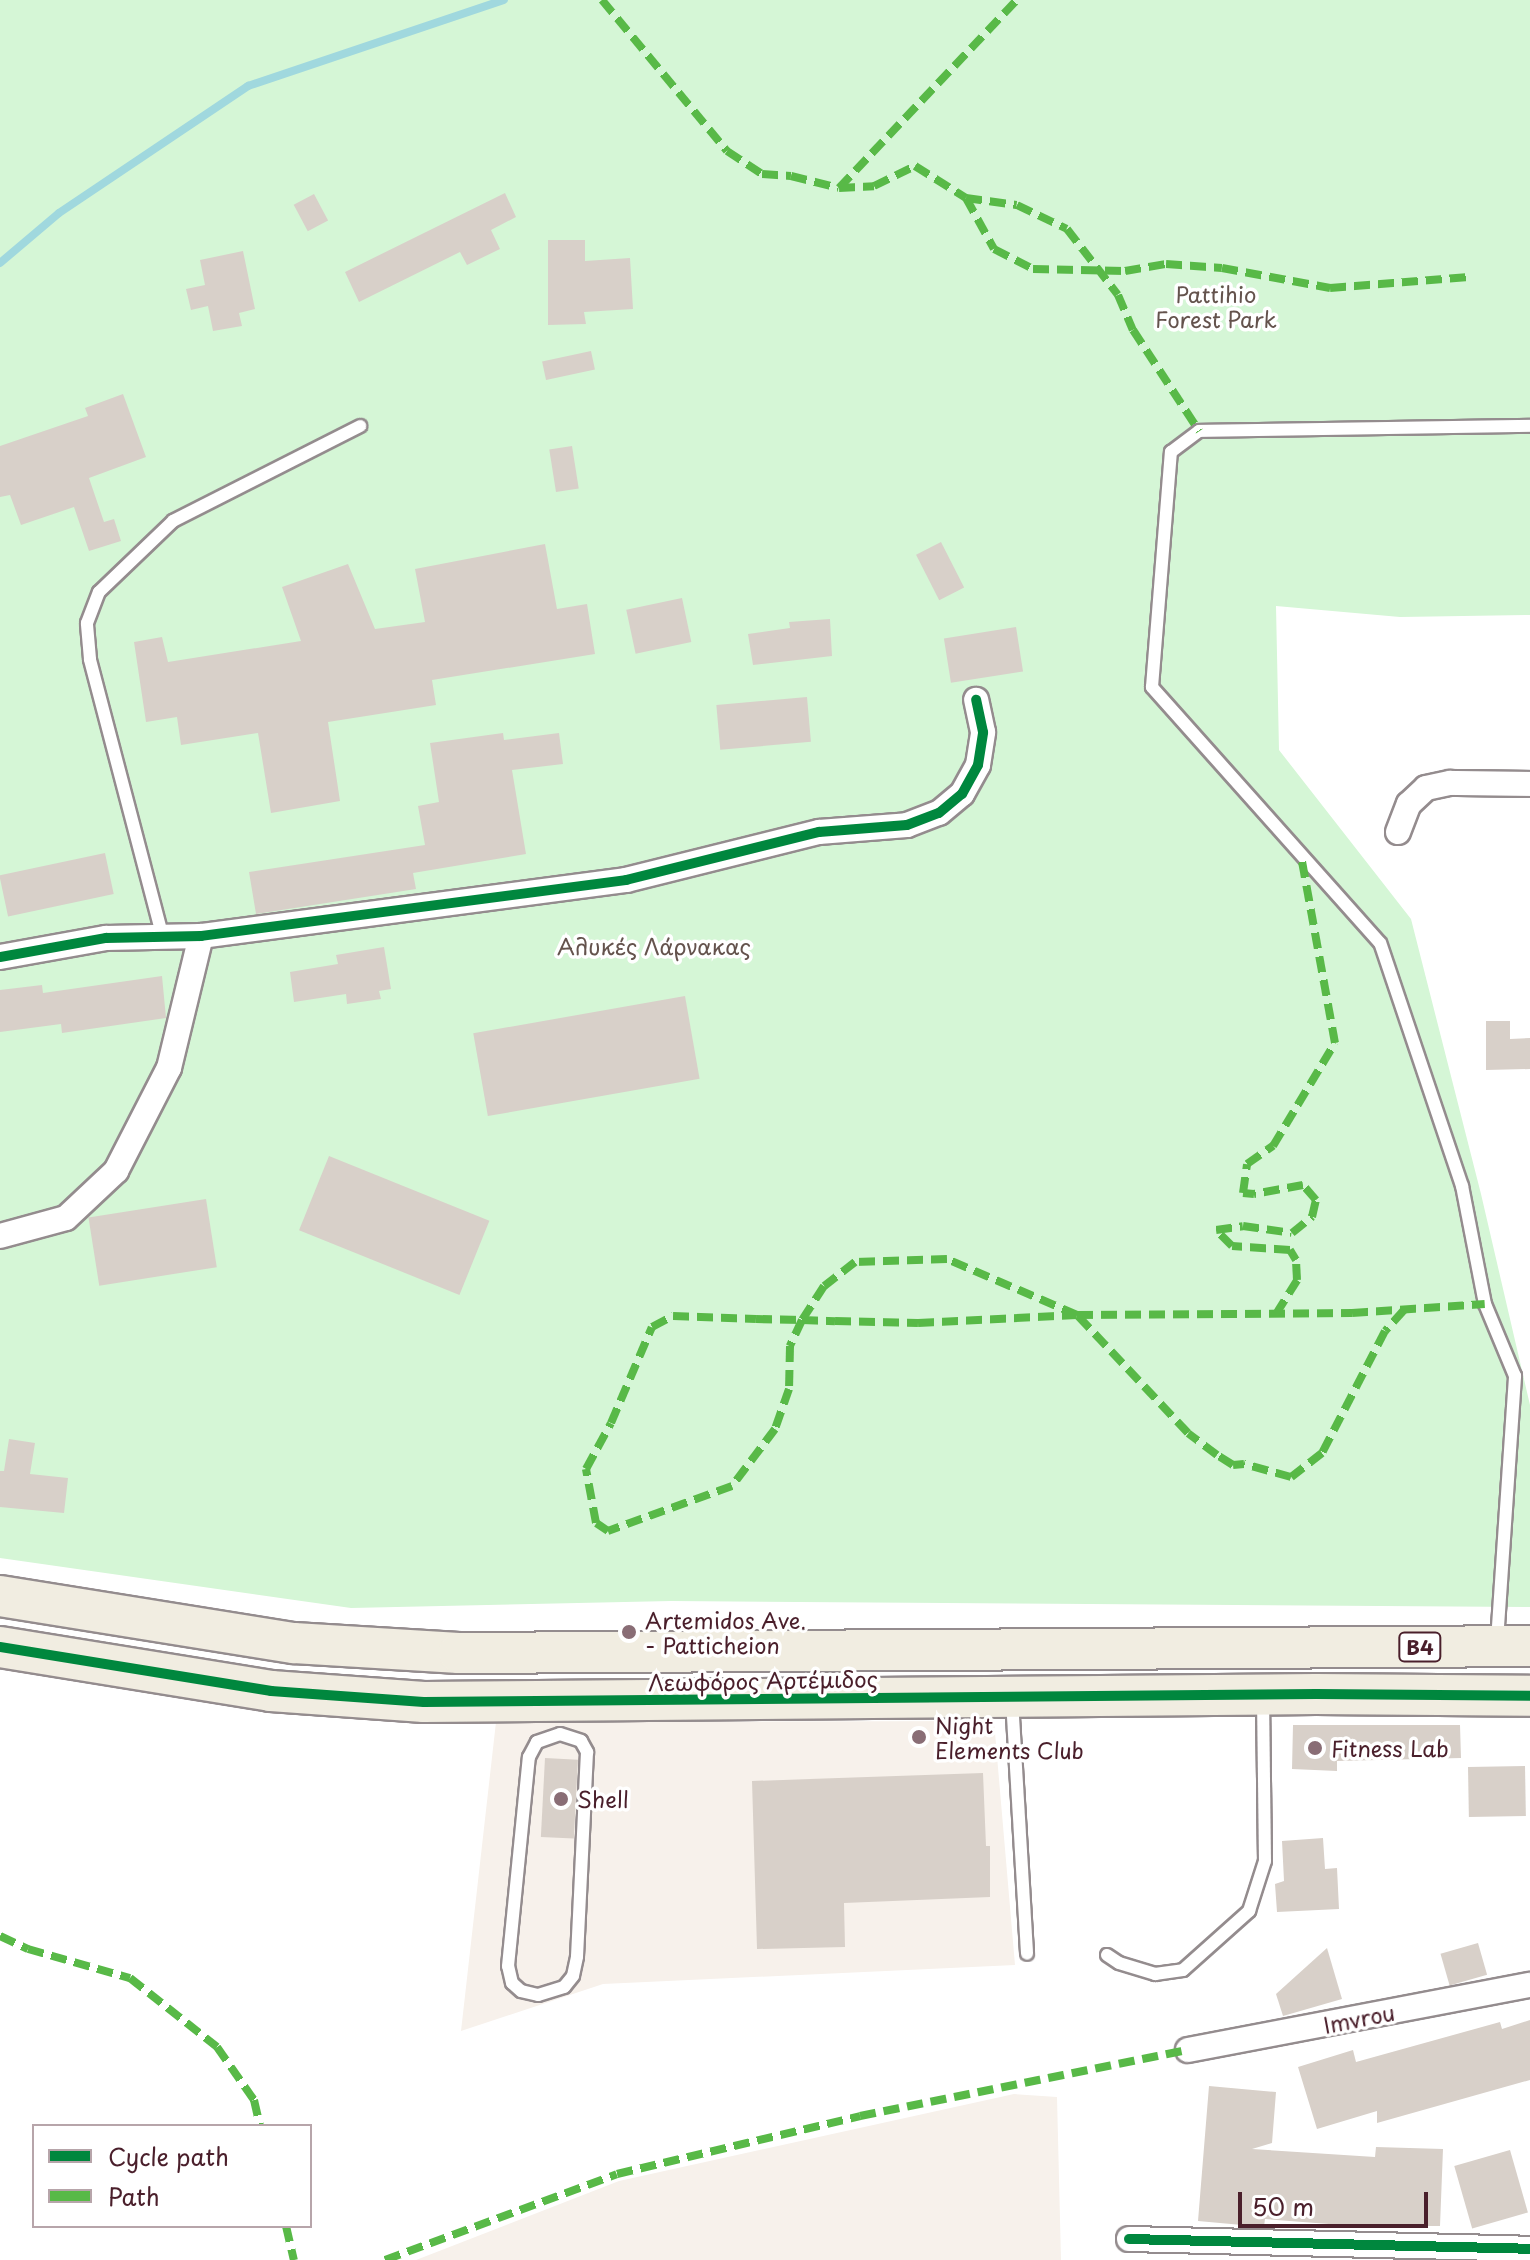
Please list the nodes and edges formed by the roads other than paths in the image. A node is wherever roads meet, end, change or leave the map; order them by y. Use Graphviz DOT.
graph roads {
  1 [pos="360,426"];
  2 [pos="1530,426"];
  3 [pos="976,700"];
  4 [pos="1530,784"];
  5 [pos="1398,832"];
  6 [pos="201,936"];
  7 [pos="163,938"];
  8 [pos="0,957"];
  9 [pos="0,1236"];
  10 [pos="0,1596"];
  11 [pos="1514,1646"];
  12 [pos="0,1647"];
  13 [pos="1263,1694"];
  14 [pos="1530,1696"];
  15 [pos="1012,1697"];
  16 [pos="587,1752"];
  17 [pos="1027,1954"];
  18 [pos="1107,1955"];
  19 [pos="1530,1985"];
  20 [pos="1188,2050"];
  21 [pos="1129,2239"];
  22 [pos="1530,2249"];
  1 -- 7 [label="lane"];
  2 -- 11 [label="lane"];
  3 -- 6 [label="street"];
  4 -- 5 [label="street"];
  6 -- 7 [label="street"];
  6 -- 9 [label="street"];
  7 -- 8 [label="street"];
  10 -- 11 [label="main road, Λεωφόρος Αρτέμιδος / B4"];
  12 -- 15 [label="main road, Λεωφόρος Αρτέμιδος / B4"];
  13 -- 14 [label="main road, Λεωφόρος Αρτέμιδος / B4"];
  13 -- 15 [label="main road, Λεωφόρος Αρτέμιδος / B4"];
  13 -- 18 [label="lane"];
  15 -- 17 [label="lane"];
  16 -- 16 [label="lane"];
  19 -- 20 [label="street, Imvrou"];
  21 -- 22 [label="street"];
}
